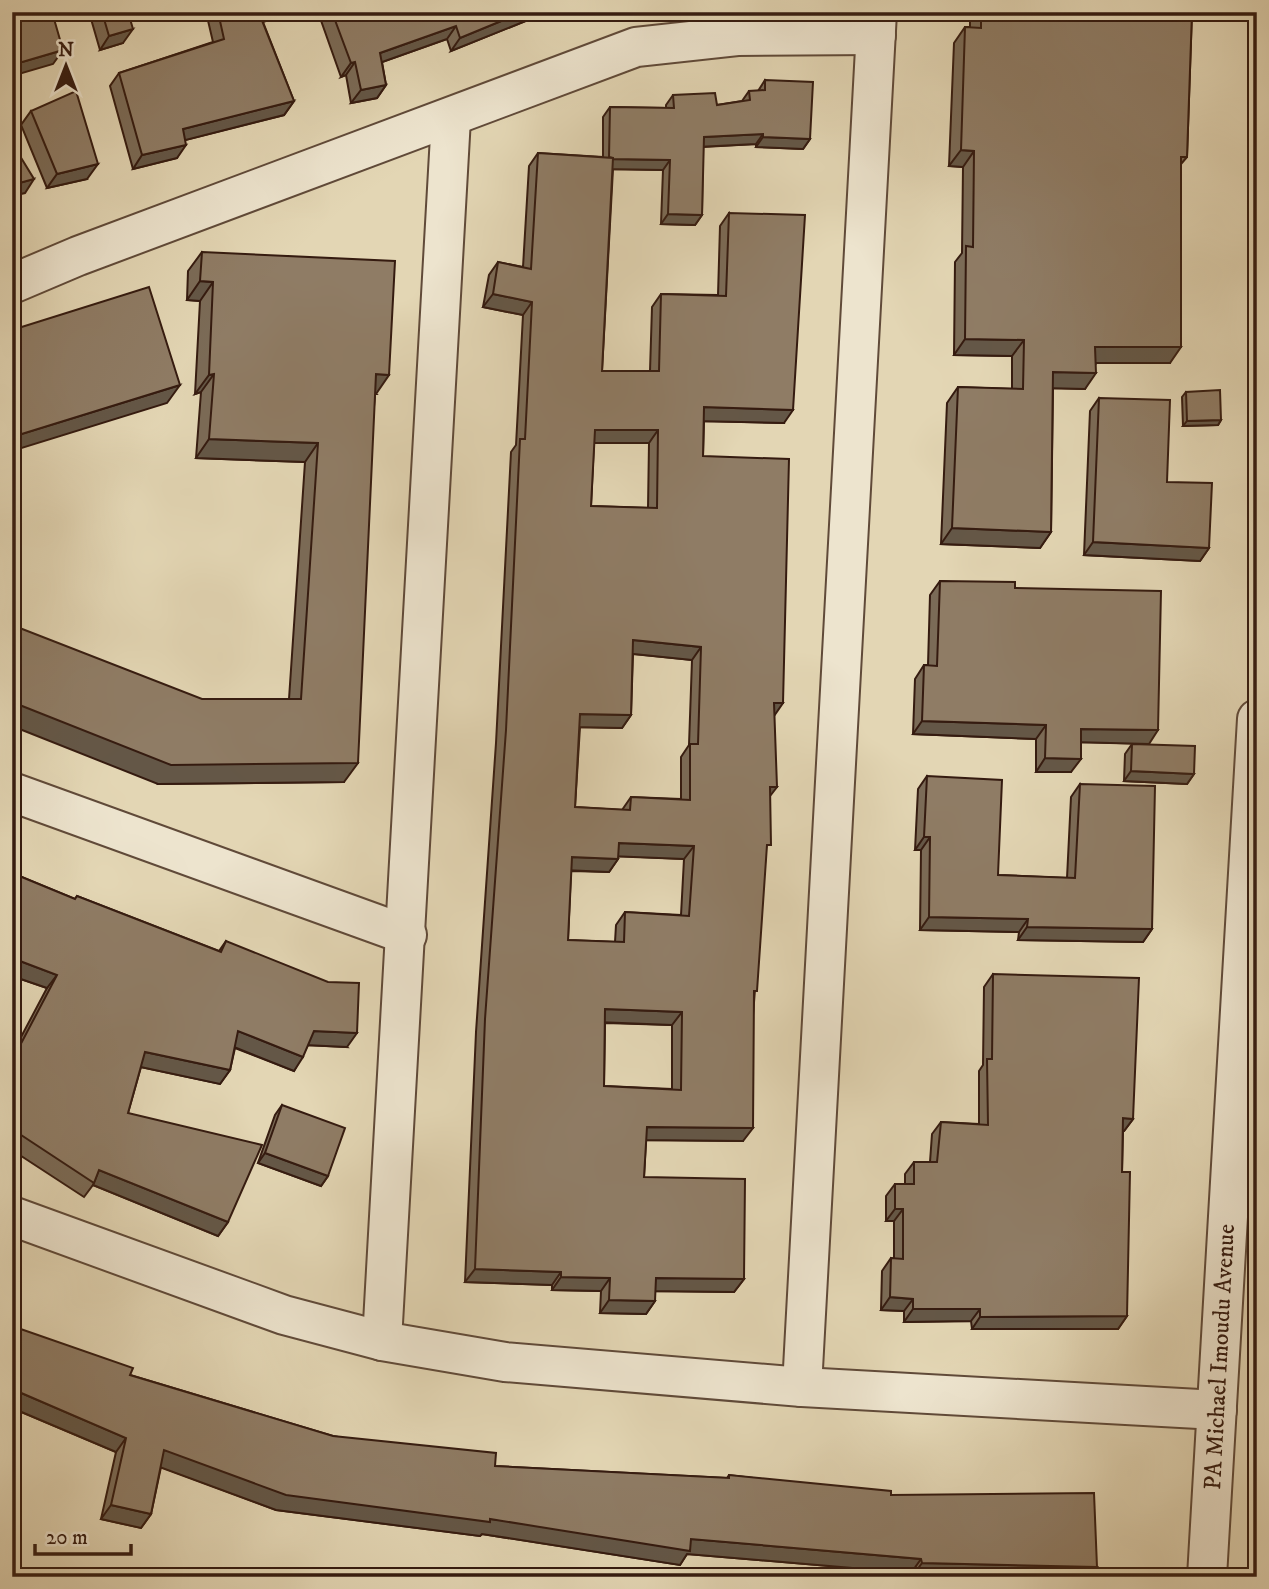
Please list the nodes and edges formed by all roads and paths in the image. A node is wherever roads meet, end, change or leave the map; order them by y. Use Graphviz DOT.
graph roads {
  1 [pos="877,24"];
  2 [pos="451,118"];
  3 [pos="12,284"];
  4 [pos="1257,719"];
  5 [pos="12,792"];
  6 [pos="407,935"];
  7 [pos="1250,945"];
  8 [pos="12,1216"];
  9 [pos="382,1341"];
  10 [pos="802,1387"];
  11 [pos="1217,1410"];
  12 [pos="1208,1577"];
  1 -- 2 [label="street"];
  1 -- 10 [label="street"];
  2 -- 3 [label="street"];
  2 -- 6 [label="street"];
  4 -- 7 [label="street, PA Michael Imoudu Avenue"];
  5 -- 6 [label="street"];
  6 -- 9 [label="street"];
  7 -- 11 [label="street, PA Michael Imoudu Avenue"];
  8 -- 9 [label="street"];
  9 -- 10 [label="street"];
  10 -- 11 [label="street"];
  11 -- 12 [label="street, PA Michael Imoudu Avenue"];
}
